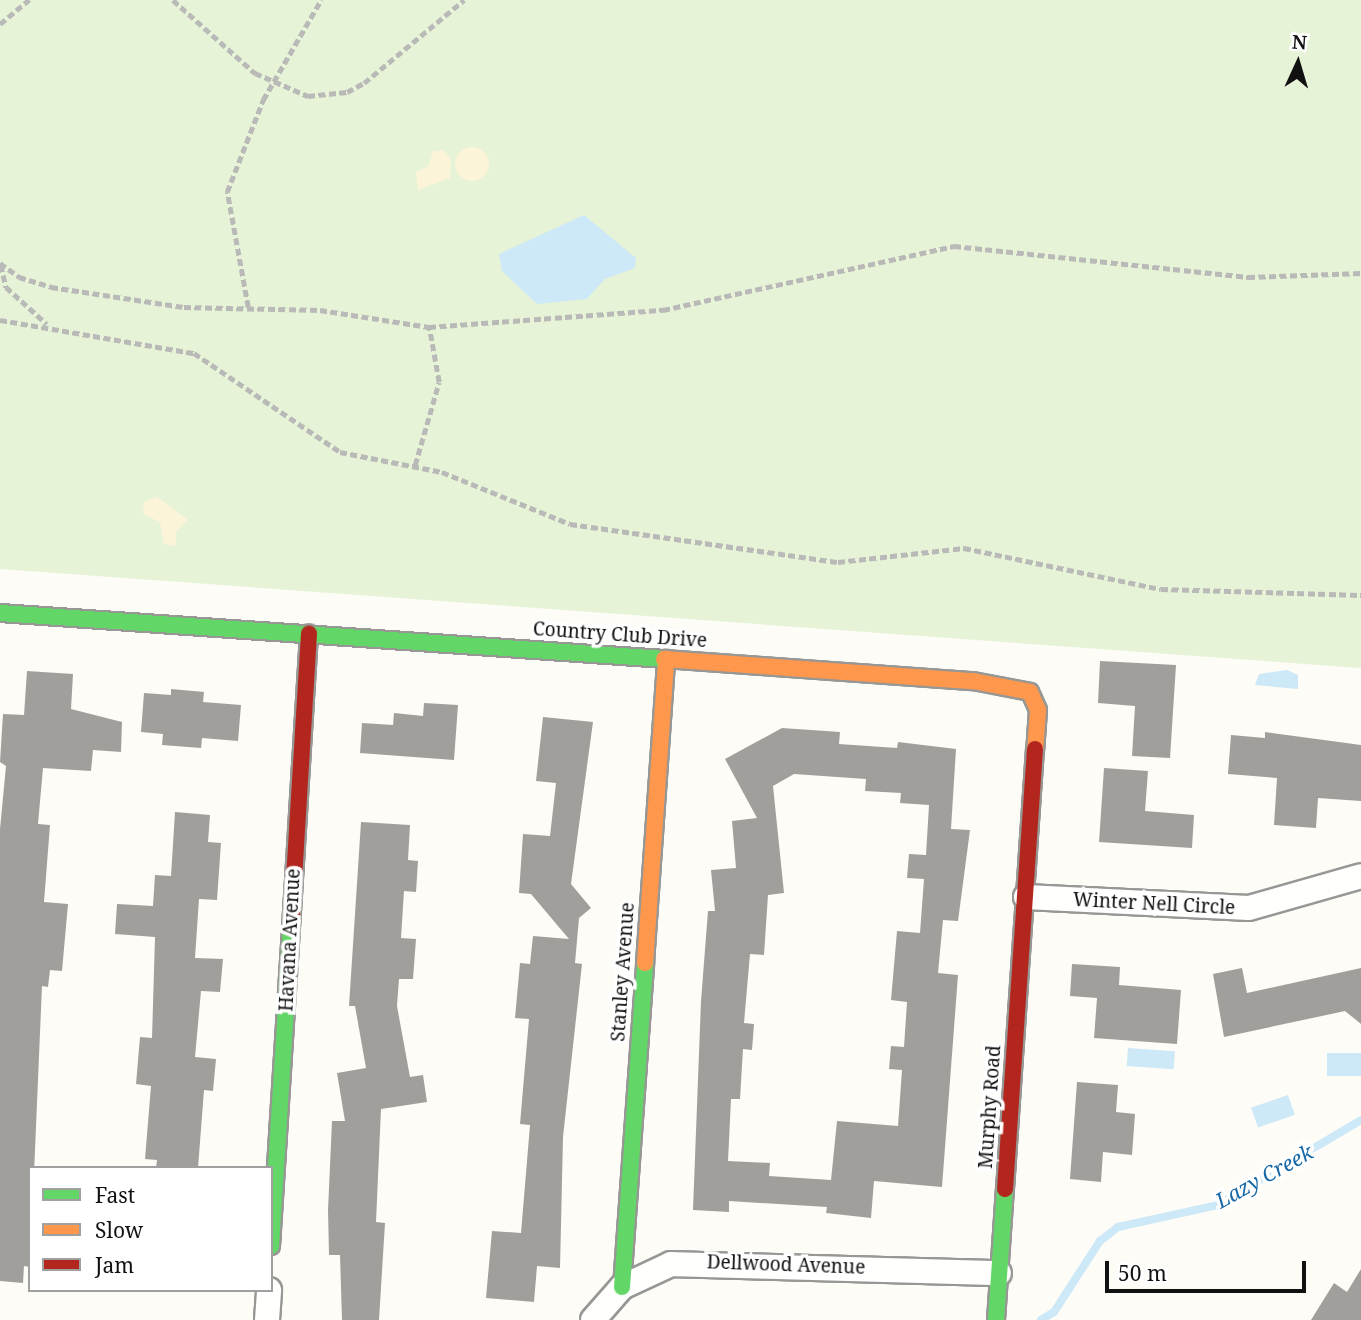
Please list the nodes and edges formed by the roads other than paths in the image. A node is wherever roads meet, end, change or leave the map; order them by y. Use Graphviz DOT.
graph roads {
  1 [pos="0,613"];
  2 [pos="309,634"];
  3 [pos="666,659"];
  4 [pos="1361,876"];
  5 [pos="1026,897"];
  6 [pos="273,1214"];
  7 [pos="999,1273"];
  8 [pos="622,1287"];
  9 [pos="269,1292"];
  10 [pos="267,1320"];
  11 [pos="593,1320"];
  12 [pos="996,1320"];
  1 -- 2 [label="street, Country Club Drive"];
  2 -- 3 [label="street, Country Club Drive"];
  2 -- 6 [label="street, Havana Avenue"];
  3 -- 5 [label="street, Country Club Drive"];
  3 -- 8 [label="street, Stanley Avenue"];
  4 -- 5 [label="street, Winter Nell Circle"];
  5 -- 7 [label="street, Murphy Road"];
  7 -- 8 [label="street, Dellwood Avenue"];
  7 -- 12 [label="street, Murphy Road"];
  8 -- 11 [label="street, Dellwood Avenue"];
  9 -- 10 [label="street"];
}
